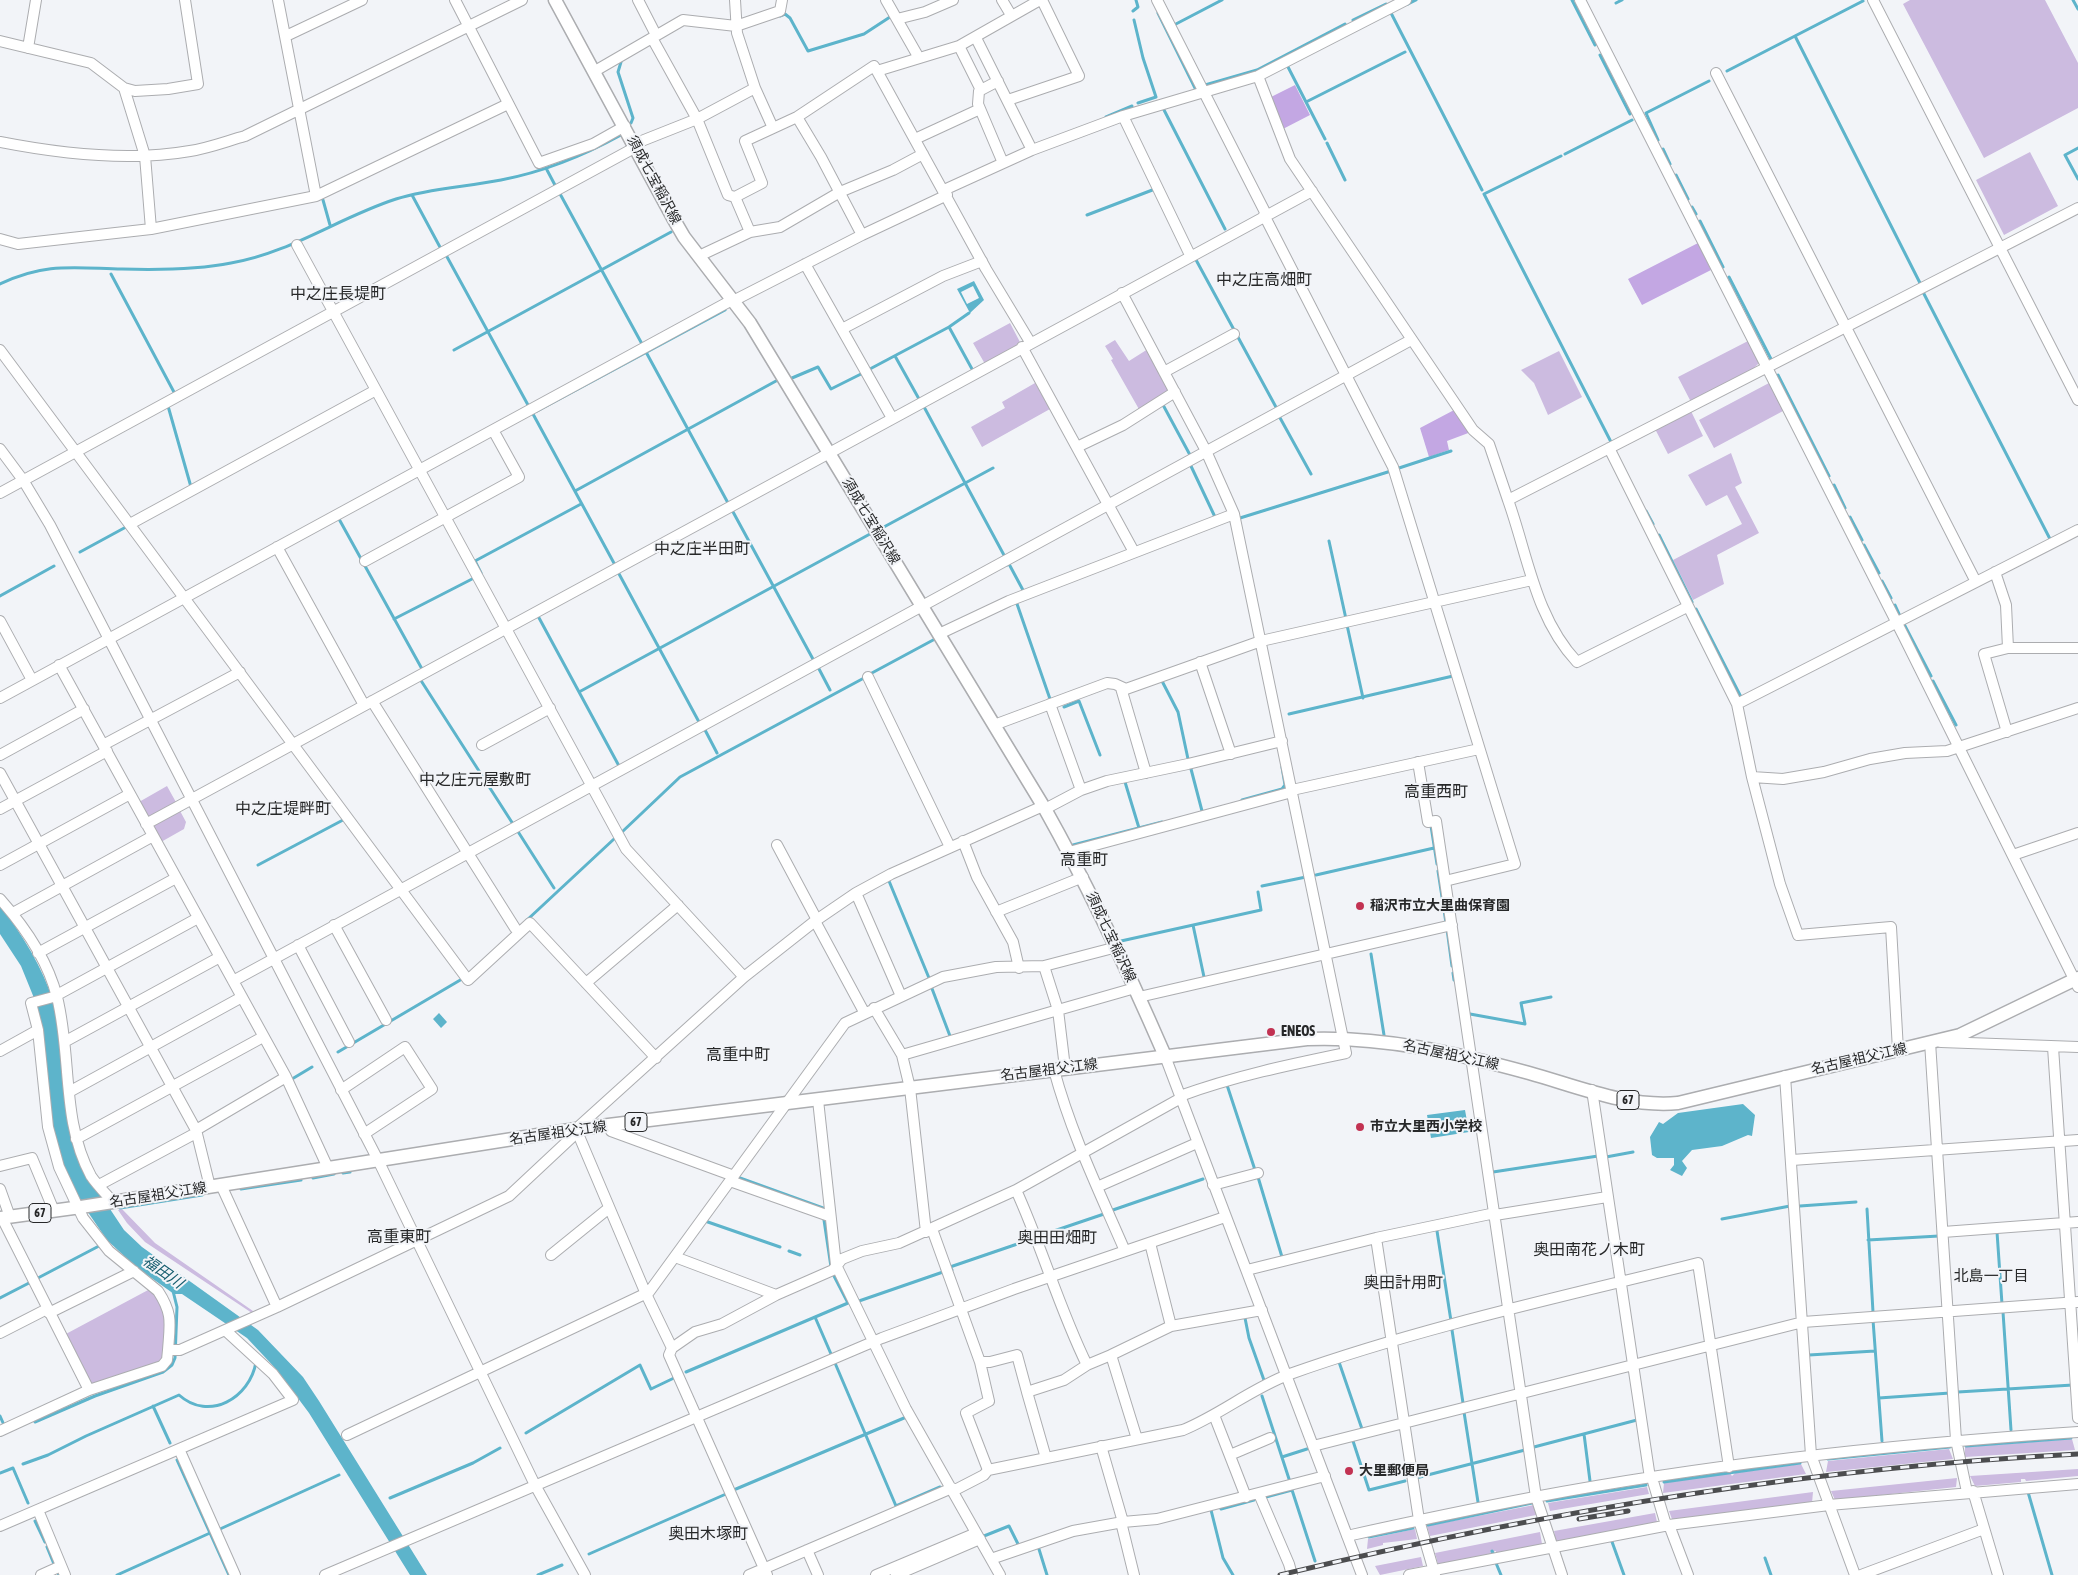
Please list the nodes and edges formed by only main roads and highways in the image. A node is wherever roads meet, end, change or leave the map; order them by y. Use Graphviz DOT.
graph roads {
  1 [pos="555,0"];
  2 [pos="2077,982"];
  3 [pos="1165,1056"];
  4 [pos="4,1217"];
  1 -- 3 [label="main road, 須成七宝稲沢線"];
  2 -- 3 [label="main road, 名古屋祖父江線 / 67"];
  3 -- 4 [label="main road, 名古屋祖父江線 / 67"];
}
